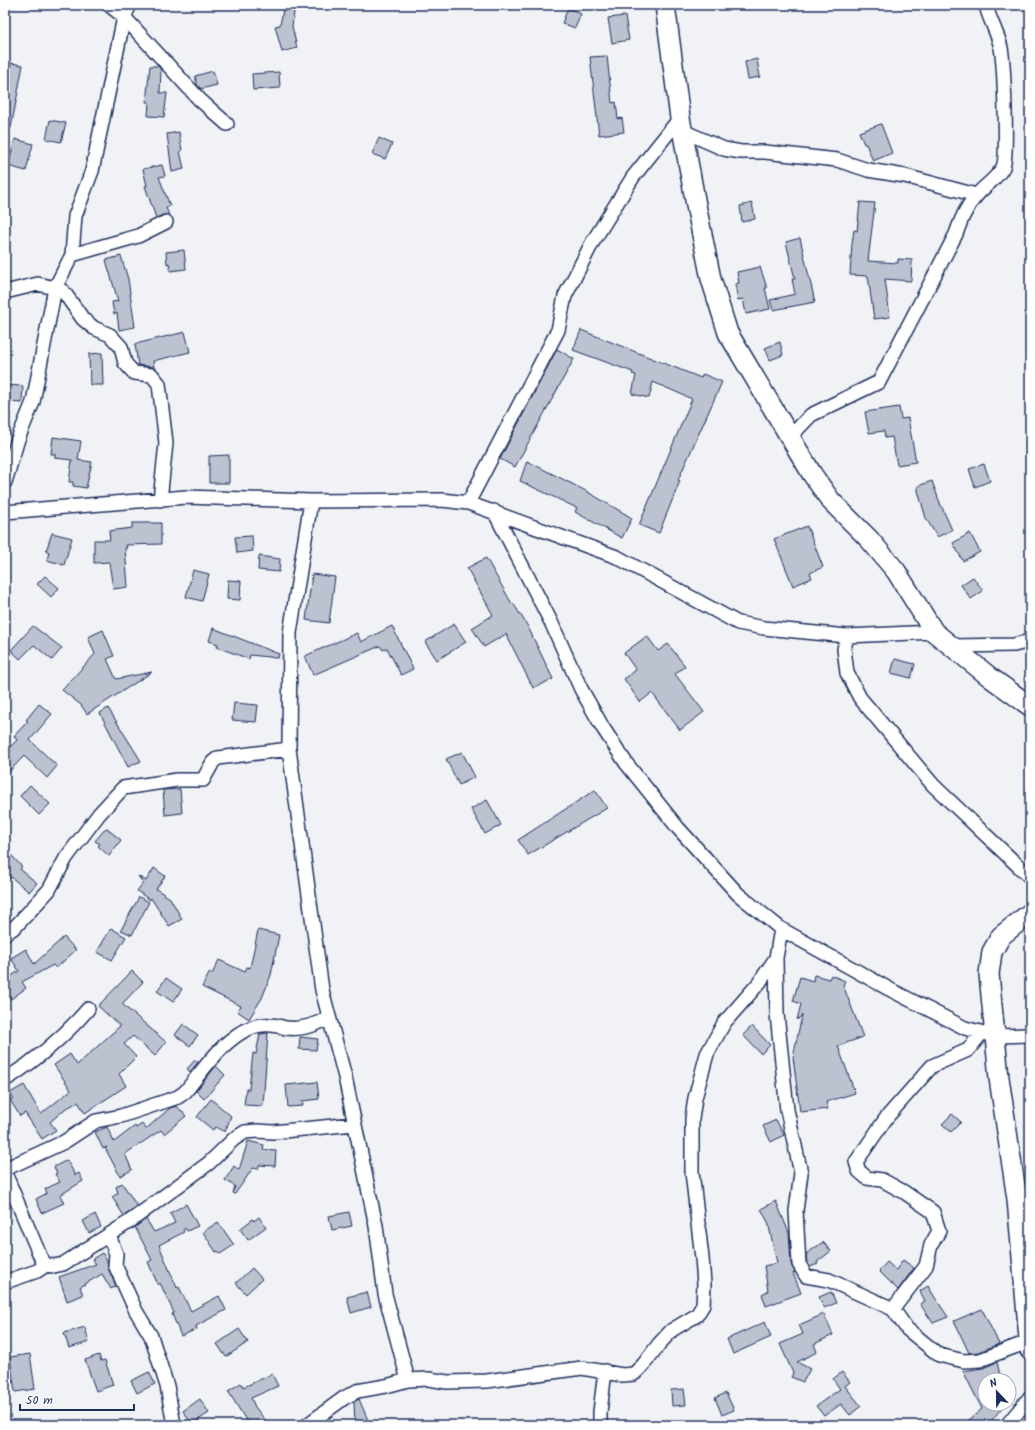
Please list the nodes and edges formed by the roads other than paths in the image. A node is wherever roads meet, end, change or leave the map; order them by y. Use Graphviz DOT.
graph roads {
  1 [pos="109,5"];
  2 [pos="130,5"];
  3 [pos="665,5"];
  4 [pos="986,5"];
  5 [pos="124,17"];
  6 [pos="227,124"];
  7 [pos="681,125"];
  8 [pos="976,195"];
  9 [pos="166,222"];
  10 [pos="72,255"];
  11 [pos="55,288"];
  12 [pos="5,292"];
  13 [pos="790,437"];
  14 [pos="5,482"];
  15 [pos="160,500"];
  16 [pos="311,501"];
  17 [pos="468,503"];
  18 [pos="494,511"];
  19 [pos="5,512"];
  20 [pos="934,632"];
  21 [pos="847,636"];
  22 [pos="1030,641"];
  23 [pos="952,646"];
  24 [pos="1030,706"];
  25 [pos="289,749"];
  26 [pos="1030,877"];
  27 [pos="1030,913"];
  28 [pos="781,929"];
  29 [pos="5,934"];
  30 [pos="776,958"];
  31 [pos="88,1009"];
  32 [pos="329,1018"];
  33 [pos="988,1035"];
  34 [pos="1030,1035"];
  35 [pos="5,1080"];
  36 [pos="354,1124"];
  37 [pos="5,1169"];
  38 [pos="5,1173"];
  39 [pos="109,1235"];
  40 [pos="46,1265"];
  41 [pos="5,1282"];
  42 [pos="893,1310"];
  43 [pos="1030,1344"];
  44 [pos="605,1371"];
  45 [pos="408,1380"];
  46 [pos="1030,1397"];
  47 [pos="174,1425"];
  48 [pos="308,1425"];
  49 [pos="600,1425"];
  50 [pos="1007,1425"];
  1 -- 5 [label="street"];
  2 -- 5 [label="street"];
  3 -- 7 [label="street"];
  4 -- 8 [label="street"];
  5 -- 6 [label="street"];
  5 -- 10 [label="street"];
  7 -- 8 [label="street"];
  7 -- 13 [label="street"];
  7 -- 17 [label="street"];
  8 -- 13 [label="street"];
  9 -- 10 [label="street"];
  10 -- 11 [label="street"];
  11 -- 12 [label="street"];
  11 -- 14 [label="street"];
  11 -- 15 [label="street"];
  13 -- 20 [label="street"];
  15 -- 16 [label="street"];
  15 -- 19 [label="street"];
  16 -- 17 [label="street"];
  16 -- 25 [label="street"];
  17 -- 18 [label="street"];
  18 -- 21 [label="street"];
  18 -- 28 [label="street"];
  20 -- 21 [label="street"];
  20 -- 23 [label="street"];
  21 -- 26 [label="street"];
  22 -- 23 [label="street"];
  23 -- 24 [label="street"];
  25 -- 29 [label="street"];
  25 -- 32 [label="street"];
  27 -- 33 [label="street"];
  28 -- 30 [label="street"];
  28 -- 33 [label="street"];
  30 -- 42 [label="street"];
  30 -- 44 [label="street"];
  31 -- 35 [label="street"];
  32 -- 36 [label="street"];
  32 -- 37 [label="street"];
  33 -- 34 [label="street"];
  33 -- 42 [label="street"];
  33 -- 43 [label="street"];
  36 -- 39 [label="street"];
  36 -- 45 [label="street"];
  38 -- 40 [label="street"];
  39 -- 40 [label="street"];
  39 -- 47 [label="street"];
  40 -- 41 [label="street"];
  42 -- 43 [label="street"];
  44 -- 45 [label="street"];
  44 -- 49 [label="street"];
  45 -- 48 [label="street"];
  46 -- 50 [label="street"];
}
